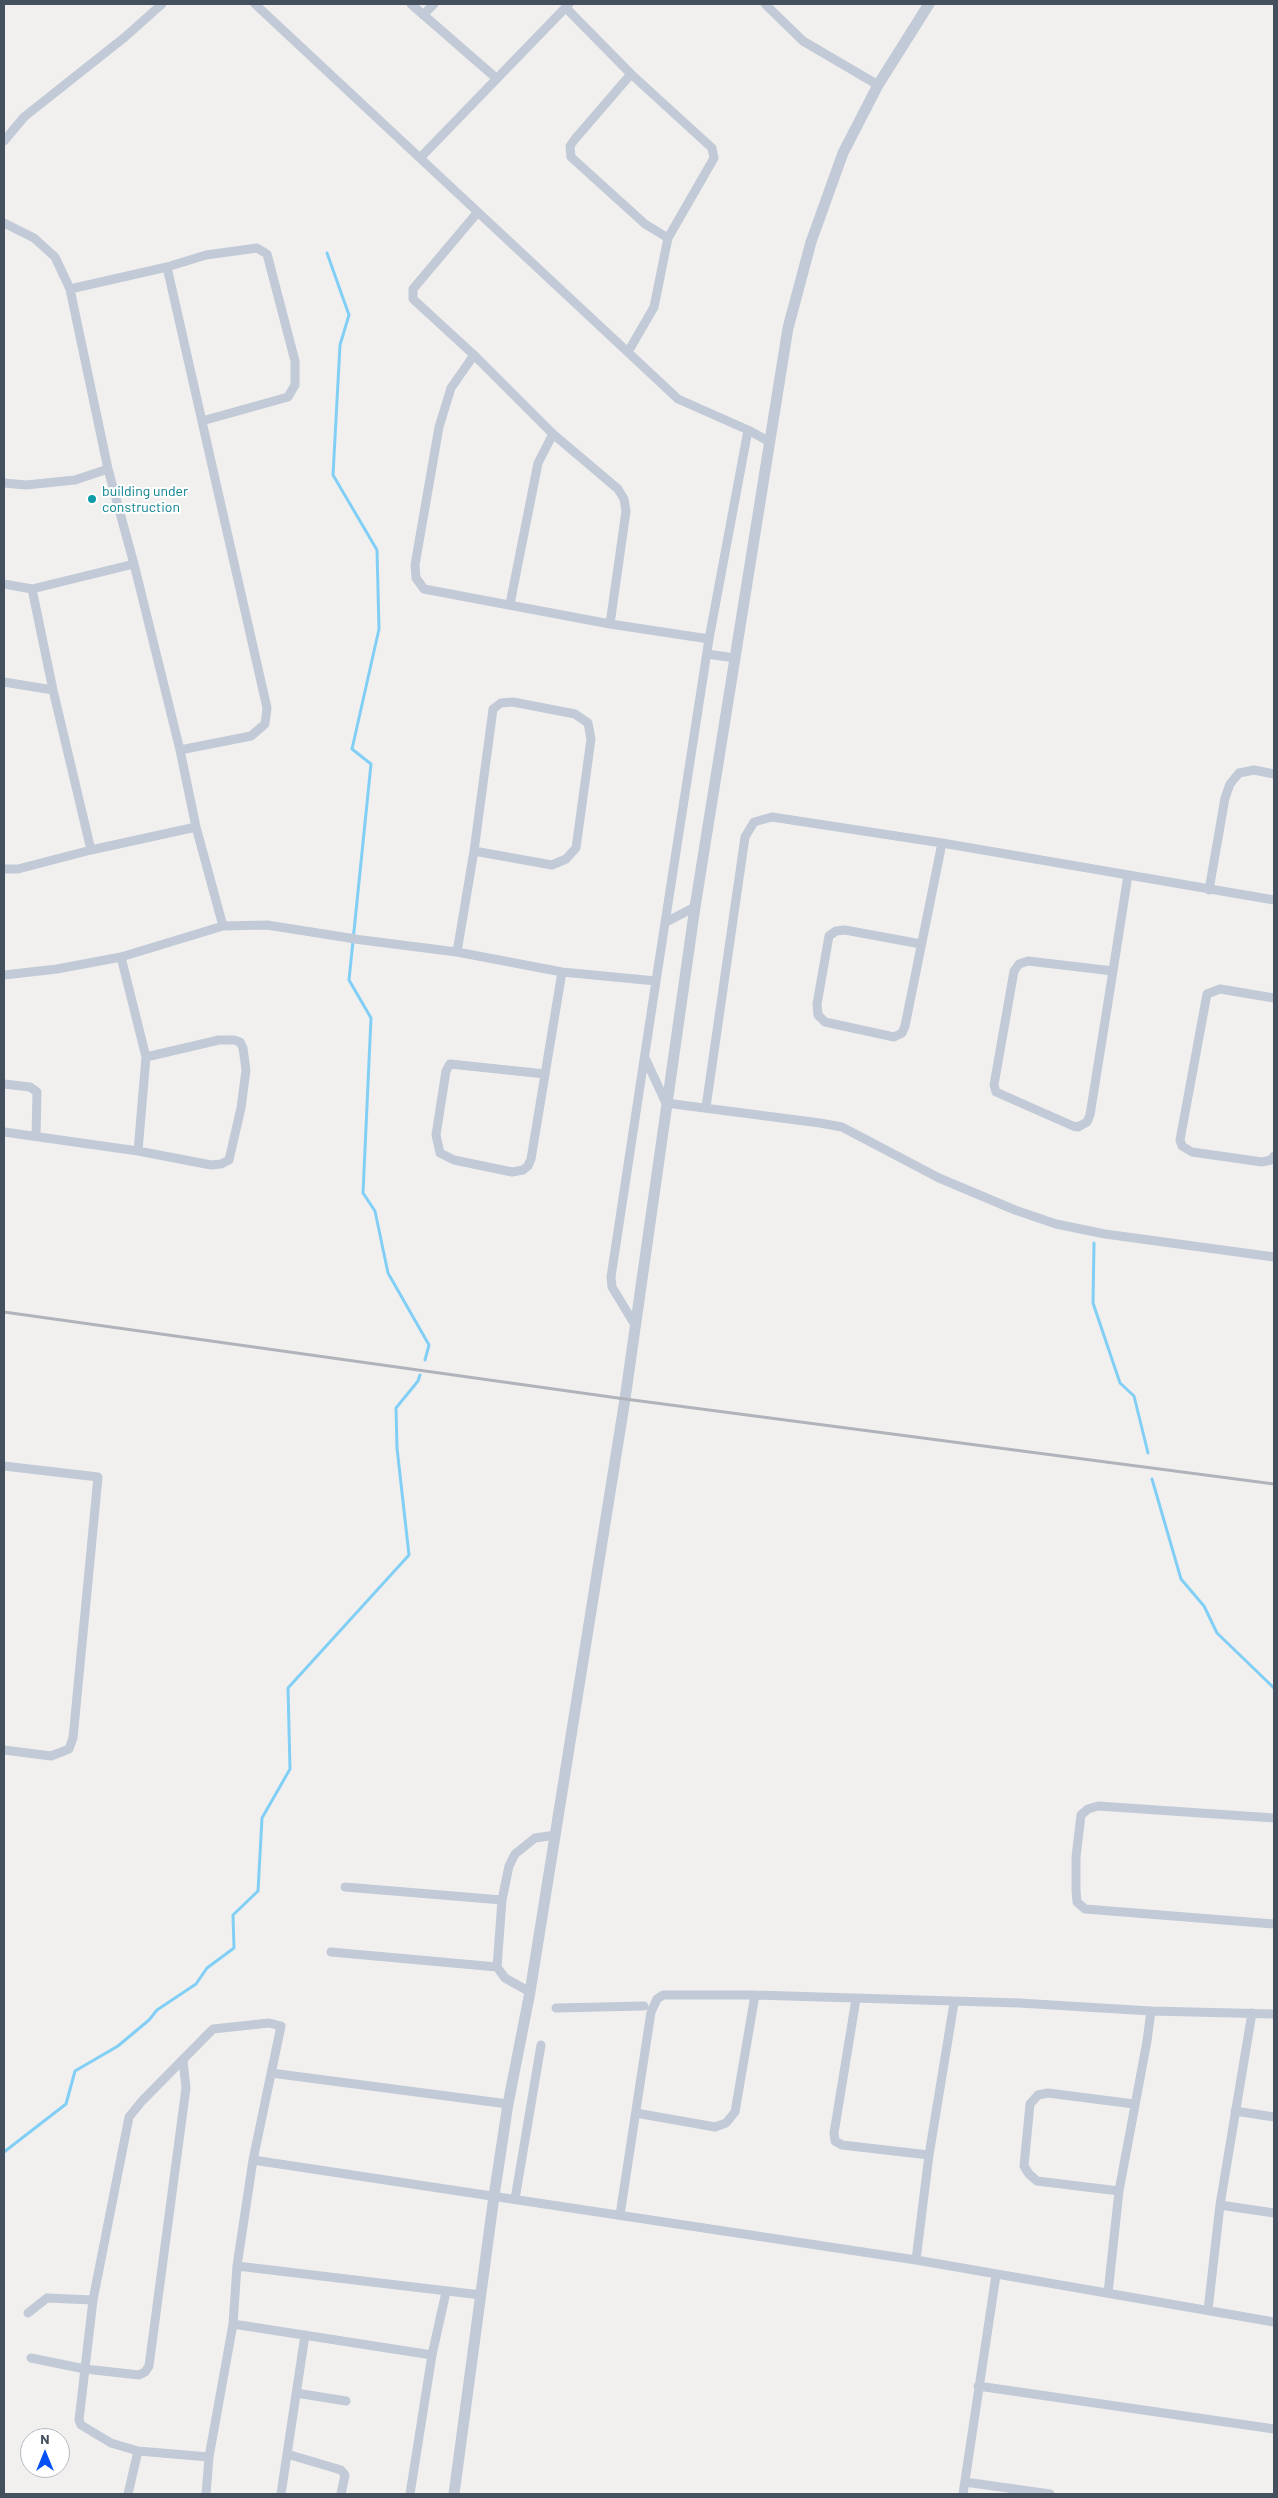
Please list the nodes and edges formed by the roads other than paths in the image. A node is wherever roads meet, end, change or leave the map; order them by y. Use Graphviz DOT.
graph roads {
  1 [pos="162,4"];
  2 [pos="255,4"];
  3 [pos="411,4"];
  4 [pos="434,4"];
  5 [pos="765,4"];
  6 [pos="929,4"];
  7 [pos="568,6"];
  8 [pos="423,15"];
  9 [pos="630,74"];
  10 [pos="496,78"];
  11 [pos="878,85"];
  12 [pos="4,141"];
  13 [pos="420,158"];
  14 [pos="477,213"];
  15 [pos="4,223"];
  16 [pos="668,238"];
  17 [pos="167,267"];
  18 [pos="70,288"];
  19 [pos="628,352"];
  20 [pos="474,355"];
  21 [pos="202,421"];
  22 [pos="748,430"];
  23 [pos="553,434"];
  24 [pos="770,442"];
  25 [pos="108,469"];
  26 [pos="4,483"];
  27 [pos="134,564"];
  28 [pos="4,584"];
  29 [pos="32,589"];
  30 [pos="510,604"];
  31 [pos="610,624"];
  32 [pos="709,639"];
  33 [pos="707,654"];
  34 [pos="735,658"];
  35 [pos="4,682"];
  36 [pos="53,690"];
  37 [pos="180,750"];
  38 [pos="1274,774"];
  39 [pos="196,827"];
  40 [pos="942,843"];
  41 [pos="91,850"];
  42 [pos="474,851"];
  43 [pos="4,869"];
  44 [pos="1128,875"];
  45 [pos="1209,890"];
  46 [pos="1274,900"];
  47 [pos="695,907"];
  48 [pos="666,922"];
  49 [pos="223,926"];
  50 [pos="921,944"];
  51 [pos="457,952"];
  52 [pos="121,957"];
  53 [pos="1113,971"];
  54 [pos="562,972"];
  55 [pos="4,975"];
  56 [pos="656,981"];
  57 [pos="1274,998"];
  58 [pos="146,1058"];
  59 [pos="646,1060"];
  60 [pos="545,1074"];
  61 [pos="4,1084"];
  62 [pos="666,1103"];
  63 [pos="706,1107"];
  64 [pos="4,1132"];
  65 [pos="36,1136"];
  66 [pos="138,1151"];
  67 [pos="1274,1156"];
  68 [pos="1274,1256"];
  69 [pos="635,1325"];
  70 [pos="4,1466"];
  71 [pos="4,1750"];
  72 [pos="1274,1818"];
  73 [pos="556,1835"];
  74 [pos="345,1887"];
  75 [pos="502,1900"];
  76 [pos="1274,1924"];
  77 [pos="331,1952"];
  78 [pos="497,1967"];
  79 [pos="530,1992"];
  80 [pos="755,1996"];
  81 [pos="856,1999"];
  82 [pos="954,2003"];
  83 [pos="644,2006"];
  84 [pos="556,2008"];
  85 [pos="1150,2011"];
  86 [pos="1252,2013"];
  87 [pos="1274,2014"];
  88 [pos="541,2045"];
  89 [pos="183,2060"];
  90 [pos="271,2072"];
  91 [pos="508,2104"];
  92 [pos="1134,2104"];
  93 [pos="1235,2111"];
  94 [pos="636,2113"];
  95 [pos="1274,2117"];
  96 [pos="929,2156"];
  97 [pos="252,2160"];
  98 [pos="1120,2191"];
  99 [pos="494,2196"];
  100 [pos="515,2199"];
  101 [pos="1220,2205"];
  102 [pos="1274,2213"];
  103 [pos="620,2215"];
  104 [pos="916,2260"];
  105 [pos="237,2266"];
  106 [pos="996,2275"];
  107 [pos="446,2292"];
  108 [pos="1108,2293"];
  109 [pos="480,2295"];
  110 [pos="93,2300"];
  111 [pos="1208,2310"];
  112 [pos="28,2313"];
  113 [pos="1274,2322"];
  114 [pos="233,2324"];
  115 [pos="305,2336"];
  116 [pos="432,2355"];
  117 [pos="30,2358"];
  118 [pos="85,2369"];
  119 [pos="978,2386"];
  120 [pos="296,2393"];
  121 [pos="346,2401"];
  122 [pos="1274,2428"];
  123 [pos="138,2451"];
  124 [pos="287,2454"];
  125 [pos="209,2457"];
  126 [pos="965,2482"];
  127 [pos="128,2494"];
  128 [pos="206,2494"];
  129 [pos="281,2494"];
  130 [pos="341,2494"];
  131 [pos="410,2494"];
  132 [pos="454,2494"];
  133 [pos="963,2494"];
  134 [pos="1050,2494"];
  1 -- 12 [label="street"];
  2 -- 13 [label="street"];
  3 -- 8 [label="street"];
  4 -- 8 [label="street"];
  5 -- 11 [label="street"];
  6 -- 11 [label="street"];
  7 -- 9 [label="street"];
  7 -- 10 [label="street"];
  8 -- 10 [label="street"];
  9 -- 16 [label="street"];
  9 -- 16 [label="street"];
  10 -- 13 [label="street"];
  11 -- 24 [label="street"];
  13 -- 14 [label="street"];
  14 -- 19 [label="street"];
  14 -- 20 [label="street"];
  15 -- 18 [label="street"];
  16 -- 19 [label="street"];
  17 -- 18 [label="street"];
  17 -- 21 [label="street"];
  17 -- 21 [label="street"];
  18 -- 25 [label="street"];
  19 -- 22 [label="street"];
  20 -- 23 [label="street"];
  20 -- 30 [label="street"];
  21 -- 37 [label="street"];
  22 -- 24 [label="street"];
  22 -- 32 [label="street"];
  23 -- 30 [label="street"];
  23 -- 31 [label="street"];
  24 -- 34 [label="street"];
  25 -- 26 [label="street"];
  25 -- 27 [label="street"];
  27 -- 29 [label="street"];
  27 -- 37 [label="street"];
  28 -- 29 [label="street"];
  29 -- 36 [label="street"];
  30 -- 31 [label="street"];
  31 -- 32 [label="street"];
  32 -- 33 [label="street"];
  33 -- 34 [label="street"];
  33 -- 48 [label="street"];
  34 -- 47 [label="street"];
  35 -- 36 [label="street"];
  36 -- 41 [label="street"];
  37 -- 39 [label="street"];
  38 -- 45 [label="street"];
  39 -- 41 [label="street"];
  39 -- 49 [label="street"];
  40 -- 44 [label="street"];
  40 -- 50 [label="street"];
  40 -- 63 [label="street"];
  41 -- 43 [label="street"];
  42 -- 42 [label="street"];
  42 -- 51 [label="street"];
  44 -- 45 [label="street"];
  44 -- 53 [label="street"];
  45 -- 46 [label="street"];
  47 -- 48 [label="street"];
  47 -- 62 [label="street"];
  48 -- 56 [label="street"];
  49 -- 51 [label="street"];
  49 -- 52 [label="street"];
  50 -- 50 [label="street"];
  51 -- 54 [label="street"];
  52 -- 55 [label="street"];
  52 -- 58 [label="street"];
  53 -- 53 [label="street"];
  54 -- 56 [label="street"];
  54 -- 60 [label="street"];
  56 -- 59 [label="street"];
  57 -- 67 [label="street"];
  58 -- 66 [label="street"];
  58 -- 66 [label="street"];
  59 -- 62 [label="street"];
  59 -- 69 [label="street"];
  60 -- 60 [label="street"];
  61 -- 65 [label="street"];
  62 -- 63 [label="street"];
  62 -- 69 [label="street"];
  63 -- 68 [label="street"];
  64 -- 65 [label="street"];
  65 -- 66 [label="street"];
  69 -- 73 [label="street"];
  70 -- 71 [label="street"];
  72 -- 76 [label="street"];
  73 -- 75 [label="street"];
  73 -- 79 [label="street"];
  74 -- 75 [label="street"];
  75 -- 78 [label="street"];
  77 -- 78 [label="street"];
  78 -- 79 [label="street"];
  79 -- 91 [label="street"];
  80 -- 81 [label="street"];
  80 -- 94 [label="street"];
  80 -- 94 [label="street"];
  81 -- 82 [label="street"];
  81 -- 96 [label="street"];
  82 -- 85 [label="street"];
  82 -- 96 [label="street"];
  83 -- 84 [label="street"];
  85 -- 86 [label="street"];
  85 -- 92 [label="street"];
  86 -- 87 [label="street"];
  86 -- 93 [label="street"];
  88 -- 100 [label="street"];
  89 -- 90 [label="street"];
  89 -- 110 [label="street"];
  89 -- 118 [label="street"];
  90 -- 91 [label="street"];
  90 -- 97 [label="street"];
  91 -- 99 [label="street"];
  92 -- 98 [label="street"];
  92 -- 98 [label="street"];
  93 -- 95 [label="street"];
  93 -- 101 [label="street"];
  94 -- 103 [label="street"];
  96 -- 104 [label="street"];
  97 -- 99 [label="street"];
  97 -- 105 [label="street"];
  98 -- 108 [label="street"];
  99 -- 100 [label="street"];
  99 -- 109 [label="street"];
  100 -- 103 [label="street"];
  101 -- 102 [label="street"];
  101 -- 111 [label="street"];
  103 -- 104 [label="street"];
  104 -- 106 [label="street"];
  105 -- 107 [label="street"];
  105 -- 114 [label="street"];
  106 -- 108 [label="street"];
  106 -- 119 [label="street"];
  107 -- 109 [label="street"];
  107 -- 116 [label="street"];
  108 -- 111 [label="street"];
  109 -- 132 [label="street"];
  110 -- 112 [label="street"];
  110 -- 118 [label="street"];
  111 -- 113 [label="street"];
  114 -- 115 [label="street"];
  114 -- 125 [label="street"];
  115 -- 116 [label="street"];
  115 -- 120 [label="street"];
  116 -- 131 [label="street"];
  117 -- 118 [label="street"];
  118 -- 123 [label="street"];
  119 -- 122 [label="street"];
  119 -- 126 [label="street"];
  120 -- 121 [label="street"];
  120 -- 124 [label="street"];
  123 -- 125 [label="street"];
  123 -- 127 [label="street"];
  124 -- 129 [label="street"];
  124 -- 130 [label="street"];
  125 -- 128 [label="street"];
  126 -- 133 [label="street"];
  126 -- 134 [label="street"];
}
